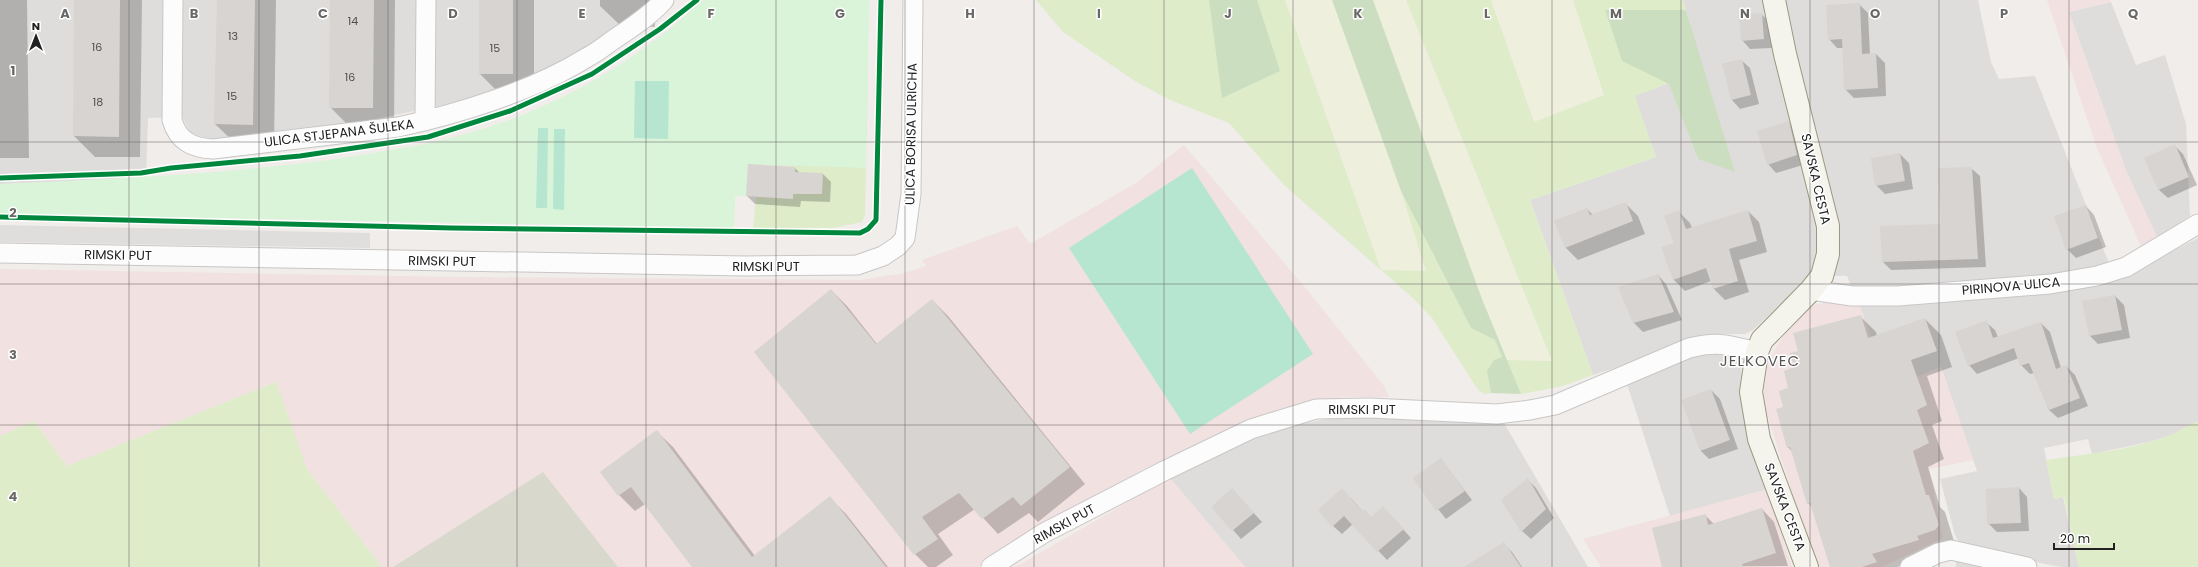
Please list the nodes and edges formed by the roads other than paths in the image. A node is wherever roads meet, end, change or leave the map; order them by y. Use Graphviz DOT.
graph roads {
  1 [pos="173,0"];
  2 [pos="426,0"];
  3 [pos="664,0"];
  4 [pos="913,0"];
  5 [pos="1774,0"];
  6 [pos="425,121"];
  7 [pos="2198,224"];
  8 [pos="0,253"];
  9 [pos="883,256"];
  10 [pos="1811,290"];
  11 [pos="1757,352"];
  12 [pos="991,567"];
  13 [pos="1807,567"];
  14 [pos="1910,567"];
  15 [pos="2027,567"];
  1 -- 6 [label="street, ULICA STJEPANA ŠULEKA"];
  2 -- 6 [label="street"];
  3 -- 6 [label="street, ULICA STJEPANA ŠULEKA"];
  4 -- 9 [label="street, ULICA BORISA ULRICHA"];
  5 -- 10 [label="street, SAVSKA CESTA"];
  7 -- 10 [label="street, PIRINOVA ULICA"];
  8 -- 9 [label="street, RIMSKI PUT"];
  10 -- 11 [label="street, SAVSKA CESTA"];
  11 -- 12 [label="street, RIMSKI PUT"];
  11 -- 13 [label="street, SAVSKA CESTA"];
  14 -- 15 [label="street"];
}
